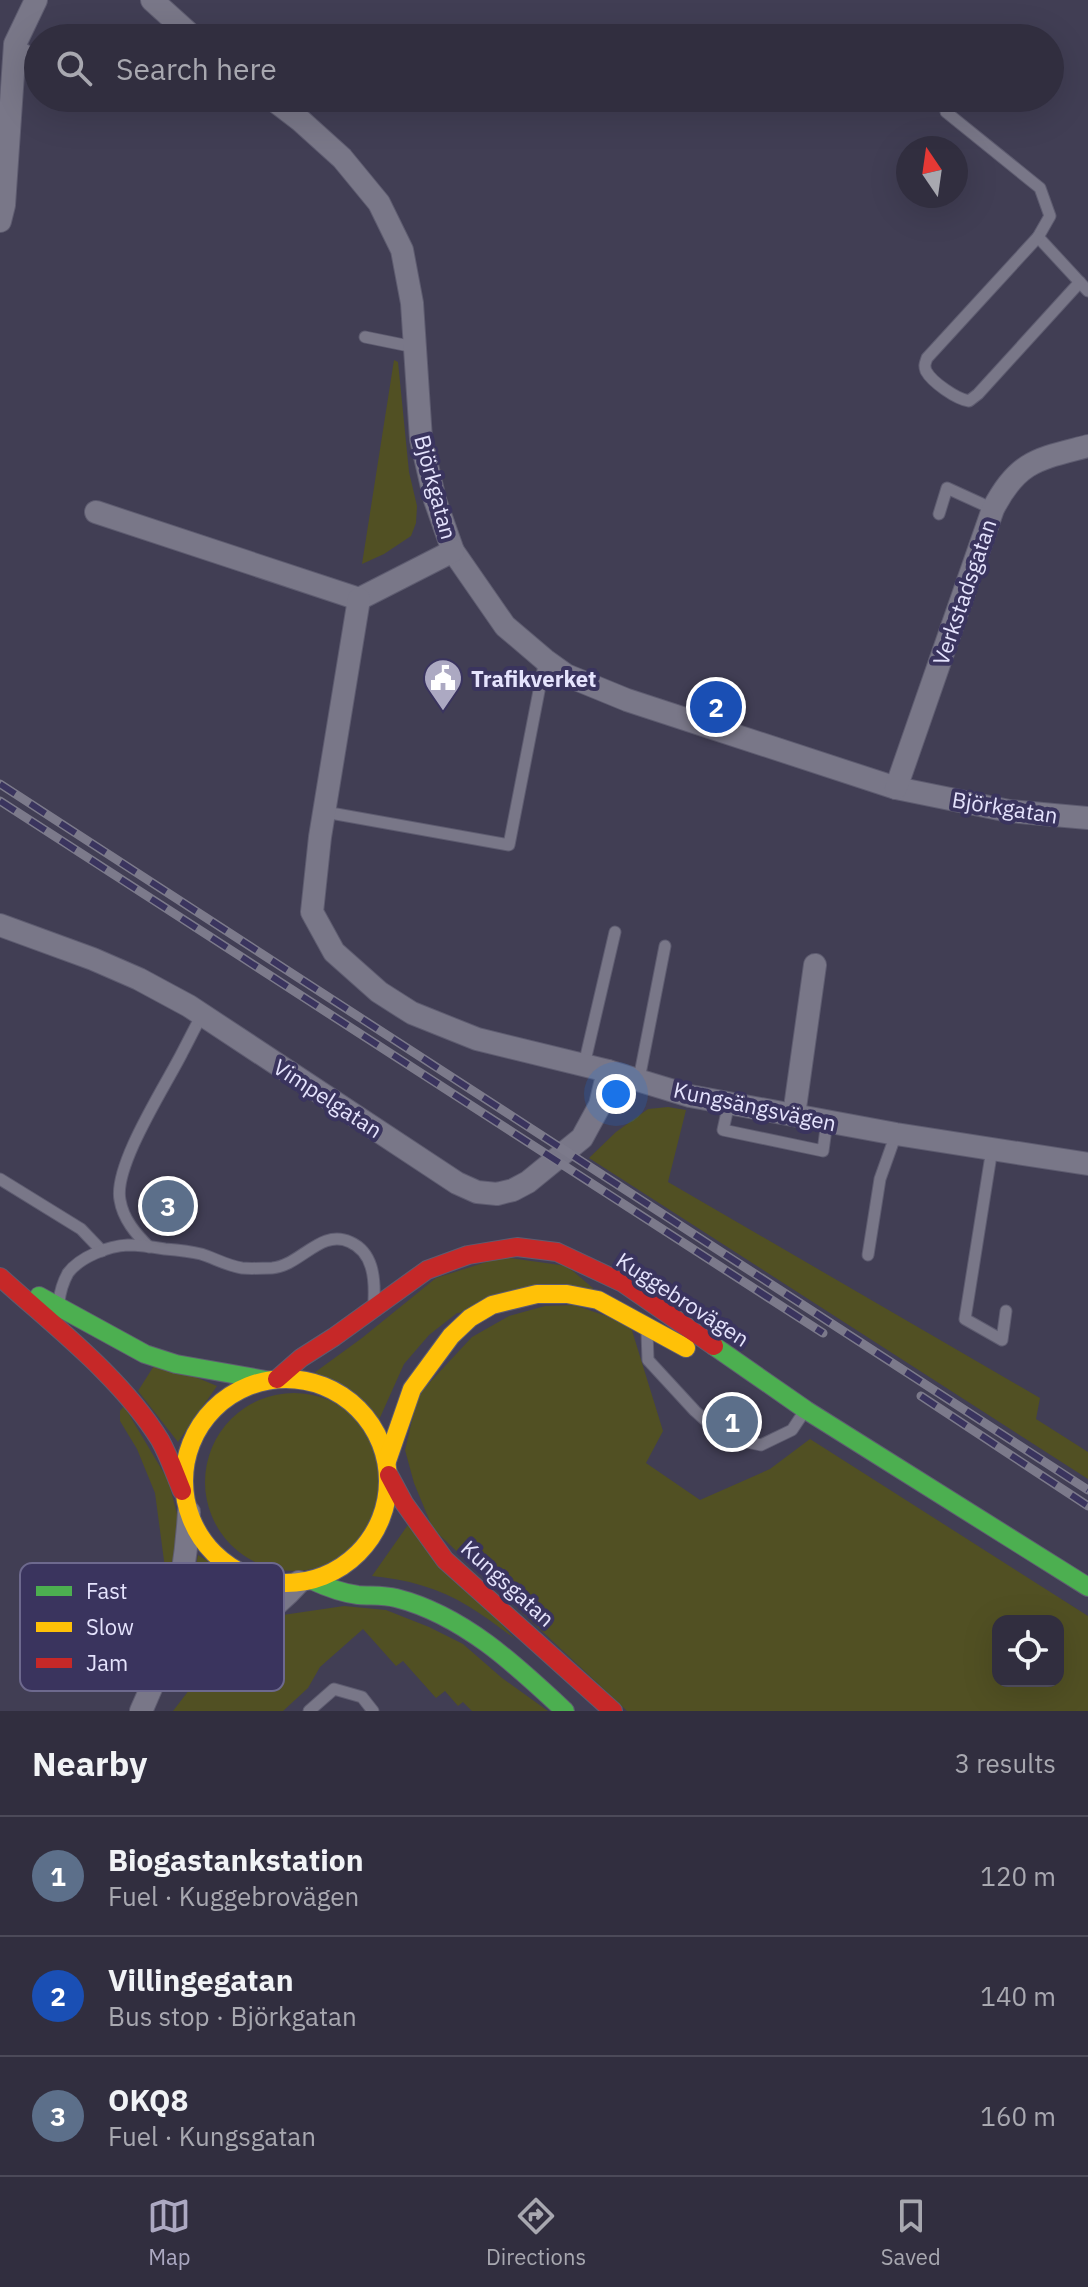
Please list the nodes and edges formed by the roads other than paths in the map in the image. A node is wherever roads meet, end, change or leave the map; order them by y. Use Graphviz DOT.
graph roads {
  1 [pos="36,0"];
  2 [pos="152,0"];
  3 [pos="26,24"];
  4 [pos="179,24"];
  5 [pos="24,29"];
  6 [pos="16,48"];
  7 [pos="288,112"];
  8 [pos="946,112"];
  9 [pos="0,221"];
  10 [pos="1038,237"];
  11 [pos="1084,287"];
  12 [pos="365,337"];
  13 [pos="414,347"];
  14 [pos="1088,446"];
  15 [pos="993,509"];
  16 [pos="96,512"];
  17 [pos="939,514"];
  18 [pos="453,551"];
  19 [pos="359,599"];
  20 [pos="545,660"];
  21 [pos="515,684"];
  22 [pos="540,684"];
  23 [pos="896,788"];
  24 [pos="325,812"];
  25 [pos="1088,818"];
  26 [pos="0,925"];
  27 [pos="615,932"];
  28 [pos="665,946"];
  29 [pos="815,965"];
  30 [pos="202,1015"];
  31 [pos="584,1065"];
  32 [pos="608,1071"];
  33 [pos="639,1079"];
  34 [pos="729,1103"];
  35 [pos="794,1115"];
  36 [pos="827,1121"];
  37 [pos="896,1134"];
  38 [pos="992,1149"];
  39 [pos="1088,1164"];
  40 [pos="0,1179"];
  41 [pos="149,1247"];
  42 [pos="102,1251"];
  43 [pos="868,1255"];
  44 [pos="0,1276"];
  45 [pos="58,1306"];
  46 [pos="374,1308"];
  47 [pos="1006,1311"];
  48 [pos="647,1327"];
  49 [pos="272,1380"];
  50 [pos="806,1410"];
  51 [pos="388,1468"];
  52 [pos="187,1506"];
  53 [pos="185,1563"];
  54 [pos="225,1563"];
  55 [pos="305,1581"];
  56 [pos="284,1582"];
  57 [pos="1088,1587"];
  58 [pos="284,1599"];
  59 [pos="150,1691"];
  60 [pos="141,1711"];
  61 [pos="309,1711"];
  62 [pos="373,1711"];
  63 [pos="565,1711"];
  64 [pos="613,1711"];
  1 -- 3 [label="street"];
  2 -- 4 [label="street"];
  5 -- 6 [label="street"];
  6 -- 9 [label="street"];
  7 -- 13 [label="street, Björkgatan"];
  8 -- 10 [label="lane"];
  10 -- 11 [label="lane"];
  10 -- 11 [label="lane"];
  12 -- 13 [label="lane"];
  13 -- 18 [label="street, Björkgatan"];
  14 -- 15 [label="street, Verkstadsgatan"];
  15 -- 17 [label="lane"];
  15 -- 23 [label="street, Verkstadsgatan"];
  16 -- 19 [label="street"];
  18 -- 19 [label="street"];
  18 -- 20 [label="street, Björkgatan"];
  19 -- 24 [label="street, Kungsängsvägen"];
  20 -- 22 [label="lane"];
  20 -- 23 [label="street, Björkgatan"];
  21 -- 22 [label="lane"];
  22 -- 24 [label="lane"];
  23 -- 25 [label="street, Björkgatan"];
  24 -- 31 [label="street, Kungsängsvägen"];
  26 -- 30 [label="street, Vimpelgatan"];
  27 -- 31 [label="lane"];
  28 -- 33 [label="lane"];
  29 -- 35 [label="street"];
  30 -- 32 [label="street, Vimpelgatan"];
  30 -- 41 [label="lane"];
  31 -- 32 [label="street, Kungsängsvägen"];
  32 -- 33 [label="street, Kungsängsvägen"];
  33 -- 34 [label="street, Kungsängsvägen"];
  34 -- 35 [label="street, Kungsängsvägen"];
  34 -- 36 [label="lane"];
  35 -- 36 [label="street, Kungsängsvägen"];
  36 -- 37 [label="street, Kungsängsvägen"];
  37 -- 38 [label="street, Kungsängsvägen"];
  37 -- 43 [label="lane"];
  38 -- 39 [label="street, Kungsängsvägen"];
  38 -- 47 [label="lane"];
  40 -- 42 [label="lane"];
  41 -- 42 [label="lane"];
  41 -- 46 [label="lane"];
  42 -- 45 [label="lane"];
  44 -- 45 [label="main road"];
  44 -- 52 [label="main road"];
  45 -- 49 [label="main road"];
  46 -- 49 [label="main road, Kuggebrovägen"];
  46 -- 50 [label="main road, Kuggebrovägen"];
  48 -- 50 [label="main road, Kuggebrovägen"];
  48 -- 50 [label="lane"];
  48 -- 51 [label="main road, Kuggebrovägen"];
  49 -- 51 [label="main road"];
  49 -- 52 [label="main road"];
  50 -- 57 [label="main road, Kuggebrovägen"];
  51 -- 55 [label="main road"];
  51 -- 64 [label="main road, Kungsgatan"];
  52 -- 53 [label="street"];
  52 -- 54 [label="main road"];
  55 -- 56 [label="main road"];
  55 -- 58 [label="street"];
  55 -- 63 [label="main road"];
  59 -- 60 [label="street"];
  61 -- 62 [label="lane"];
}
